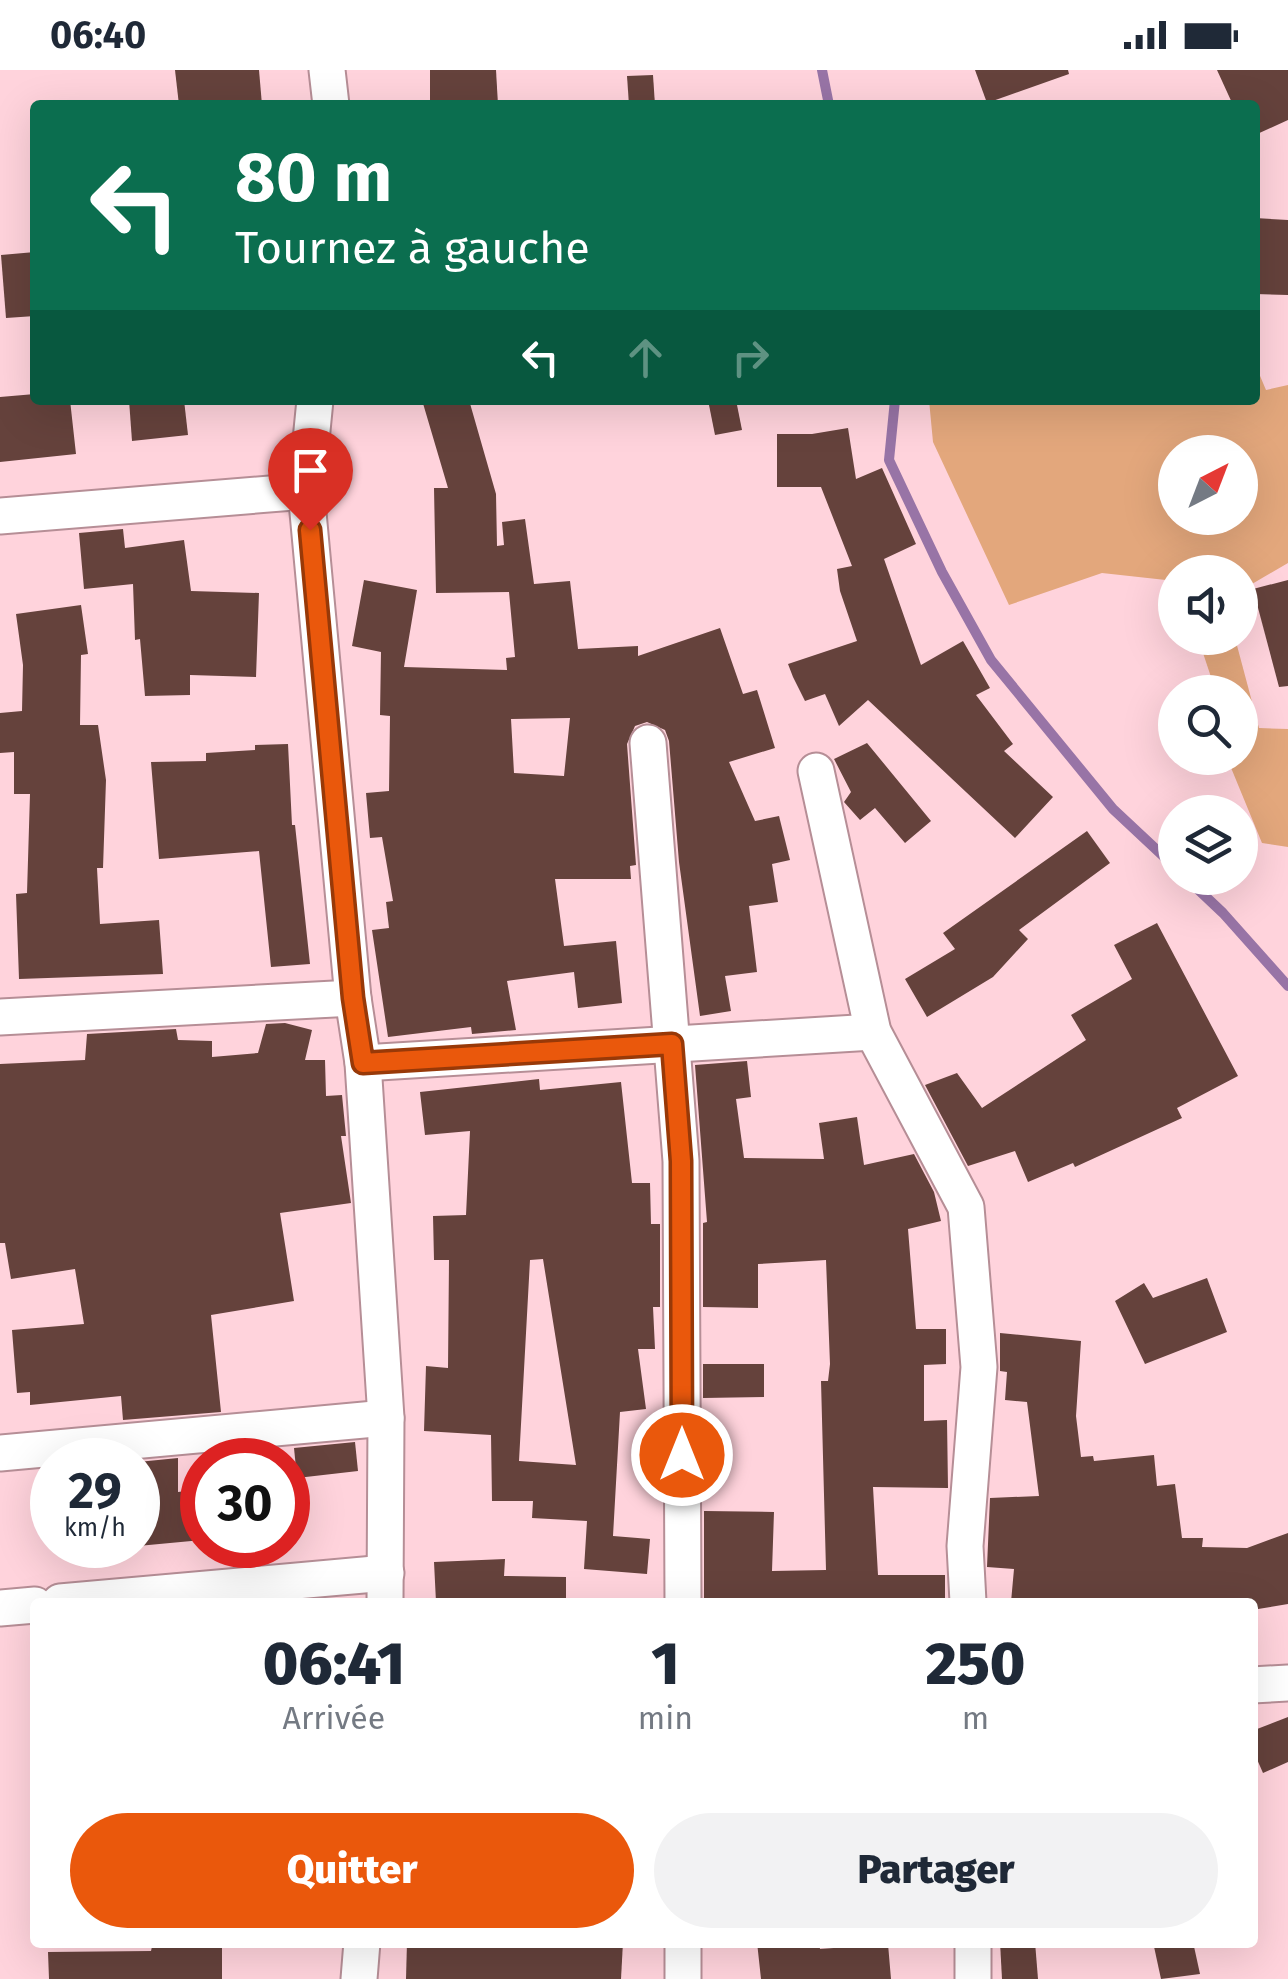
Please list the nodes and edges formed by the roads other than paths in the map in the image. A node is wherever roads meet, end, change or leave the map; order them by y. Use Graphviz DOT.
graph roads {
  1 [pos="327,70"];
  2 [pos="330,100"];
  3 [pos="315,405"];
  4 [pos="306,492"];
  5 [pos="0,516"];
  6 [pos="648,743"];
  7 [pos="816,770"];
  8 [pos="353,998"];
  9 [pos="0,1017"];
  10 [pos="873,1032"];
  11 [pos="672,1044"];
  12 [pos="363,1063"];
  13 [pos="386,1418"];
  14 [pos="0,1453"];
  15 [pos="385,1588"];
  16 [pos="153,1598"];
  17 [pos="683,1598"];
  18 [pos="968,1598"];
  19 [pos="30,1605"];
  20 [pos="0,1608"];
  21 [pos="1288,1683"];
  22 [pos="1258,1686"];
  23 [pos="362,1948"];
  24 [pos="683,1948"];
  25 [pos="973,1948"];
  26 [pos="359,1979"];
  27 [pos="682,1979"];
  28 [pos="973,1979"];
  1 -- 2 [label="street"];
  3 -- 4 [label="street"];
  4 -- 5 [label="street"];
  4 -- 8 [label="street"];
  6 -- 11 [label="street"];
  7 -- 10 [label="street"];
  8 -- 9 [label="street"];
  8 -- 12 [label="street"];
  10 -- 11 [label="street"];
  10 -- 18 [label="street"];
  11 -- 12 [label="street"];
  11 -- 17 [label="street"];
  12 -- 13 [label="street"];
  13 -- 14 [label="street"];
  13 -- 15 [label="street"];
  15 -- 16 [label="street"];
  19 -- 20 [label="street"];
  21 -- 22 [label="street"];
  23 -- 26 [label="street"];
  24 -- 27 [label="street"];
  25 -- 28 [label="street"];
}
